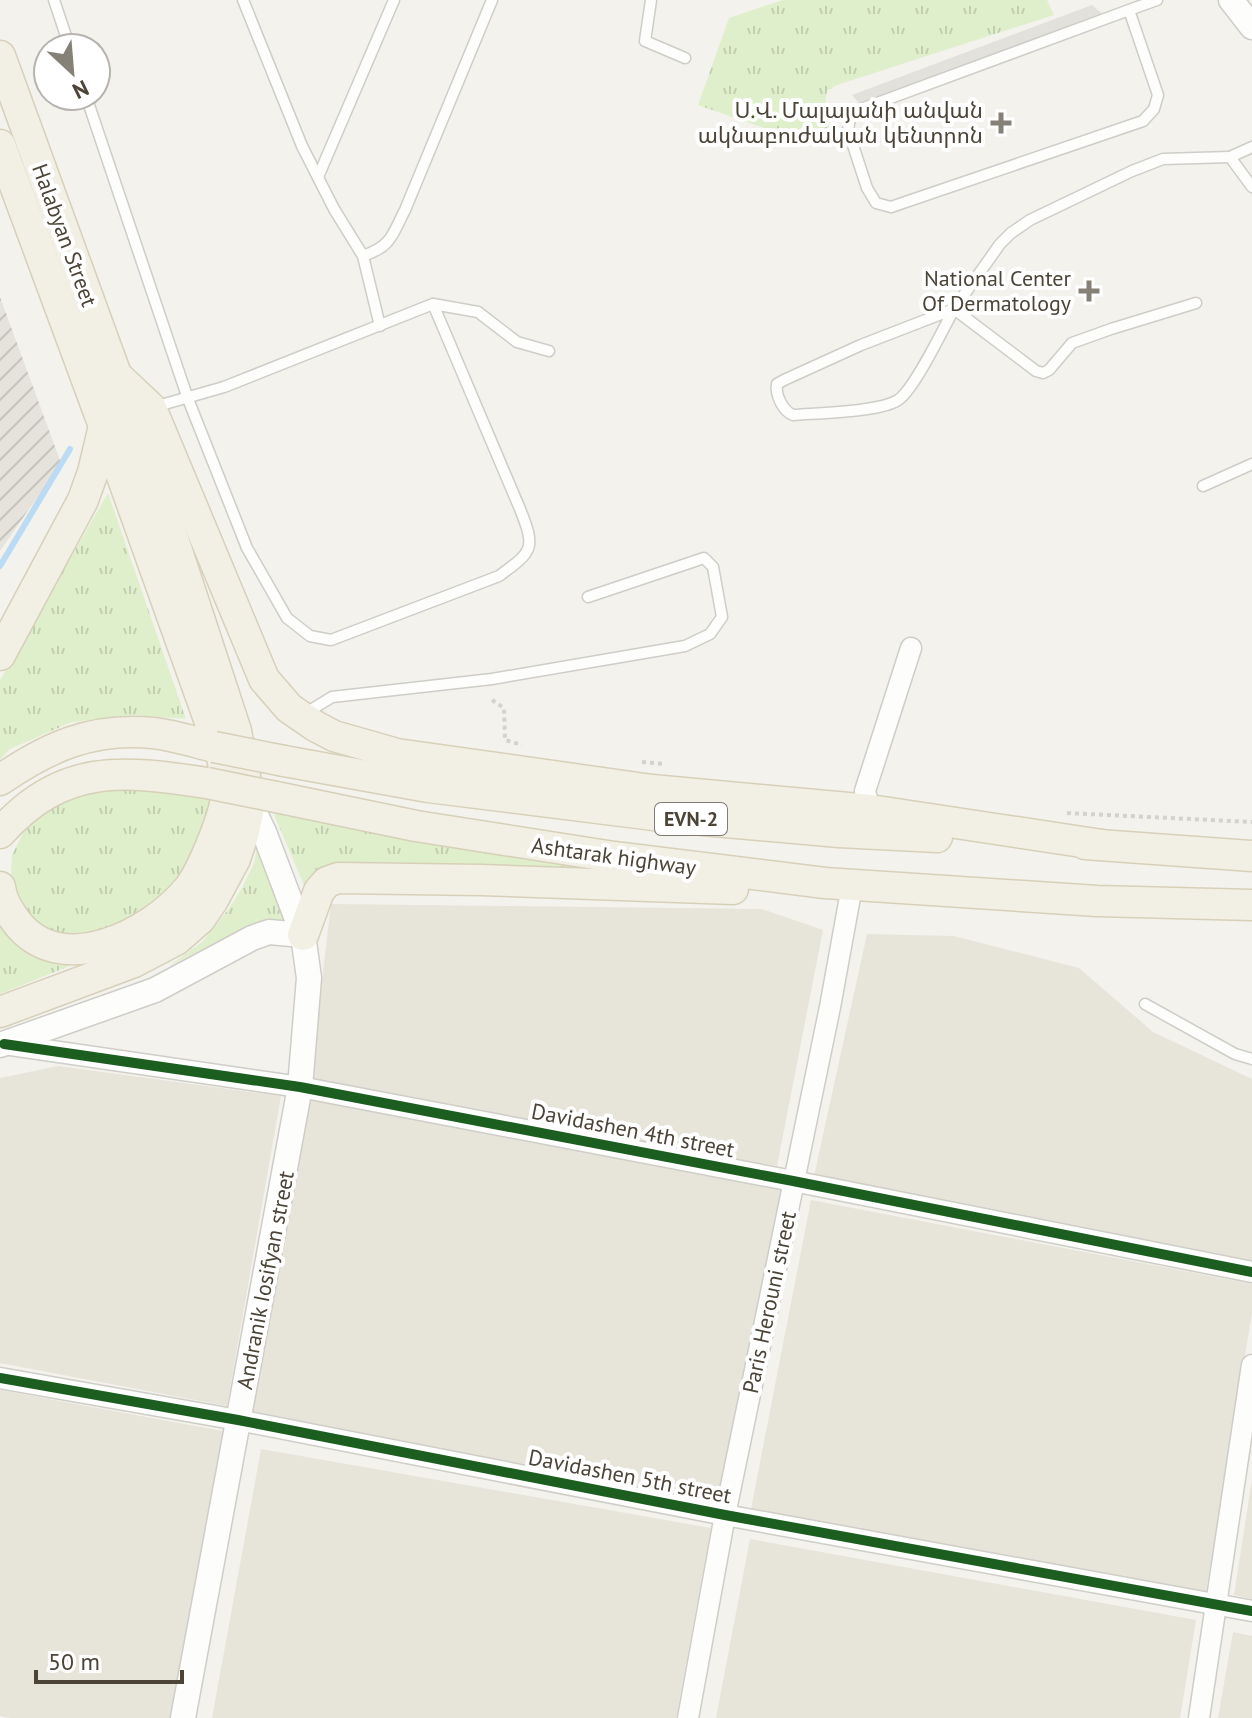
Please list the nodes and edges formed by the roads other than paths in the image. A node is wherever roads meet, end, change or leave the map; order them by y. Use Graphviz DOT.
graph roads {
  1 [pos="54,0"];
  2 [pos="243,0"];
  3 [pos="394,0"];
  4 [pos="492,0"];
  5 [pos="651,0"];
  6 [pos="1157,0"];
  7 [pos="1231,0"];
  8 [pos="1129,10"];
  9 [pos="1252,27"];
  10 [pos="65,32"];
  11 [pos="0,56"];
  12 [pos="685,58"];
  13 [pos="91,112"];
  14 [pos="0,145"];
  15 [pos="1252,147"];
  16 [pos="1230,157"];
  17 [pos="318,177"];
  18 [pos="1252,187"];
  19 [pos="363,256"];
  20 [pos="1196,303"];
  21 [pos="433,304"];
  22 [pos="954,309"];
  23 [pos="380,326"];
  24 [pos="549,351"];
  25 [pos="104,382"];
  26 [pos="188,399"];
  27 [pos="128,416"];
  28 [pos="1252,464"];
  29 [pos="1203,486"];
  30 [pos="588,597"];
  31 [pos="911,648"];
  32 [pos="0,655"];
  33 [pos="300,716"];
  34 [pos="217,748"];
  35 [pos="0,780"];
  36 [pos="263,800"];
  37 [pos="870,810"];
  38 [pos="0,836"];
  39 [pos="1102,845"];
  40 [pos="1252,856"];
  41 [pos="839,885"];
  42 [pos="0,887"];
  43 [pos="1252,905"];
  44 [pos="303,935"];
  45 [pos="1145,1004"];
  46 [pos="0,1012"];
  47 [pos="2,1045"];
  48 [pos="1252,1059"];
  49 [pos="300,1087"];
  50 [pos="793,1181"];
  51 [pos="1252,1272"];
  52 [pos="1252,1365"];
  53 [pos="0,1378"];
  54 [pos="238,1420"];
  55 [pos="725,1515"];
  56 [pos="1216,1605"];
  57 [pos="1252,1611"];
  58 [pos="183,1718"];
  59 [pos="688,1718"];
  60 [pos="1199,1718"];
  1 -- 10 [label="lane"];
  2 -- 17 [label="lane"];
  3 -- 17 [label="lane"];
  4 -- 19 [label="lane"];
  5 -- 12 [label="lane"];
  6 -- 8 [label="lane"];
  7 -- 9 [label="street"];
  8 -- 8 [label="lane"];
  11 -- 25 [label="main road, Halabyan Street"];
  13 -- 26 [label="lane"];
  14 -- 25 [label="main road, Halabyan Street"];
  15 -- 16 [label="lane"];
  16 -- 18 [label="lane"];
  16 -- 22 [label="lane"];
  17 -- 19 [label="lane"];
  19 -- 23 [label="lane"];
  20 -- 22 [label="lane"];
  21 -- 23 [label="lane"];
  21 -- 24 [label="lane"];
  21 -- 26 [label="lane"];
  22 -- 22 [label="lane"];
  23 -- 26 [label="lane"];
  25 -- 27 [label="main road, Halabyan Street"];
  25 -- 27 [label="main road"];
  26 -- 27 [label="lane"];
  27 -- 32 [label="main road"];
  27 -- 33 [label="main road"];
  27 -- 34 [label="main road"];
  27 -- 36 [label="main road"];
  28 -- 29 [label="lane"];
  30 -- 33 [label="lane"];
  31 -- 37 [label="street"];
  33 -- 37 [label="main road"];
  34 -- 35 [label="main road, Ashtarak highway / EVN-2"];
  34 -- 36 [label="street, Andranik Iosifyan street"];
  34 -- 39 [label="main road, Ashtarak highway / EVN-2, bridge"];
  34 -- 42 [label="main road"];
  36 -- 38 [label="main road, Ashtarak highway / EVN-2, bridge"];
  36 -- 41 [label="main road, Ashtarak highway / EVN-2"];
  36 -- 44 [label="street, Andranik Iosifyan street"];
  36 -- 46 [label="main road"];
  37 -- 39 [label="main road"];
  39 -- 40 [label="main road, Ashtarak highway / EVN-2"];
  41 -- 43 [label="main road, Ashtarak highway / EVN-2"];
  41 -- 44 [label="main road"];
  41 -- 50 [label="street, Paris Herouni street"];
  44 -- 47 [label="street"];
  44 -- 49 [label="street, Andranik Iosifyan street"];
  45 -- 48 [label="lane"];
  47 -- 49 [label="street, Davidashen 4th street"];
  49 -- 50 [label="street, Davidashen 4th street"];
  49 -- 54 [label="street, Andranik Iosifyan street"];
  50 -- 51 [label="street, Davidashen 4th street"];
  50 -- 55 [label="street, Paris Herouni street"];
  52 -- 56 [label="street"];
  53 -- 54 [label="street, Davidashen 5th street"];
  54 -- 55 [label="street, Davidashen 5th street"];
  54 -- 58 [label="street, Andranik Iosifyan street"];
  55 -- 56 [label="street, Davidashen 5th street"];
  55 -- 59 [label="street, Paris Herouni street"];
  56 -- 57 [label="street, Davidashen 5th street"];
  56 -- 60 [label="street"];
}
